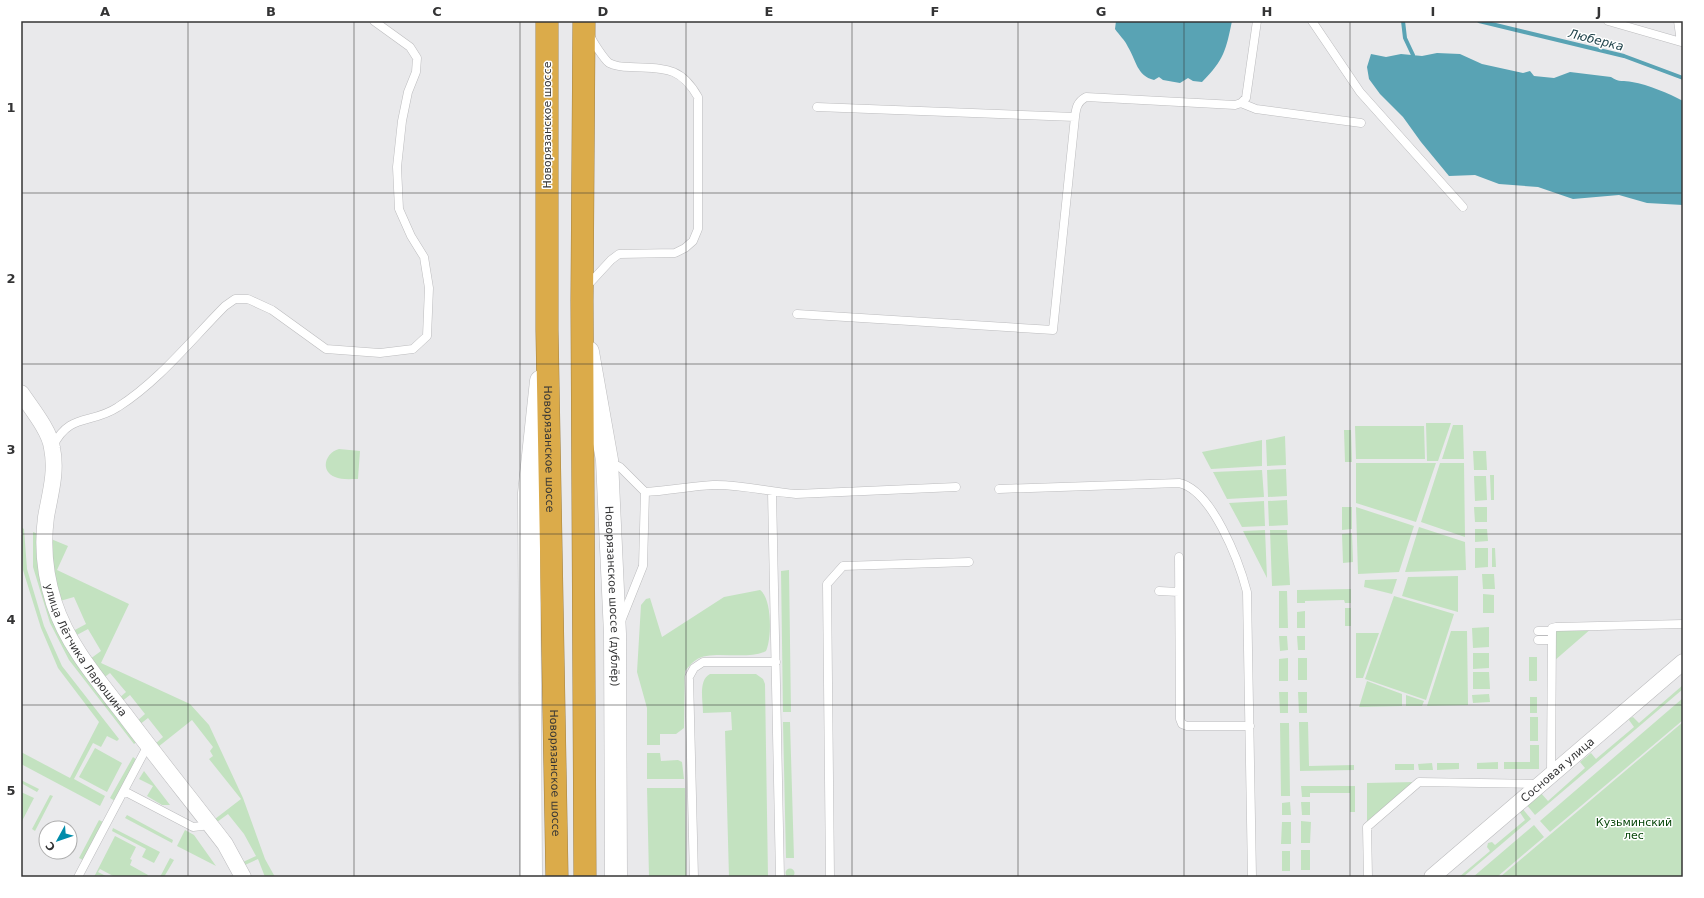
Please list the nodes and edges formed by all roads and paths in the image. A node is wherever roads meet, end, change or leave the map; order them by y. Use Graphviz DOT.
graph roads {
  1 [pos="374,21"];
  2 [pos="547,21"];
  3 [pos="585,21"];
  4 [pos="1257,21"];
  5 [pos="1312,21"];
  6 [pos="1608,21"];
  7 [pos="1678,21"];
  8 [pos="1241,103"];
  9 [pos="817,107"];
  10 [pos="1075,118"];
  11 [pos="1361,123"];
  12 [pos="1463,207"];
  13 [pos="582,309"];
  14 [pos="797,314"];
  15 [pos="547,330"];
  16 [pos="21,393"];
  17 [pos="52,447"];
  18 [pos="607,460"];
  19 [pos="956,487"];
  20 [pos="999,489"];
  21 [pos="645,492"];
  22 [pos="772,492"];
  23 [pos="1179,558"];
  24 [pos="969,562"];
  25 [pos="1159,592"];
  26 [pos="1179,592"];
  27 [pos="1683,624"];
  28 [pos="1538,631"];
  29 [pos="1551,631"];
  30 [pos="615,634"];
  31 [pos="1538,640"];
  32 [pos="1551,640"];
  33 [pos="776,662"];
  34 [pos="1683,662"];
  35 [pos="1250,726"];
  36 [pos="148,745"];
  37 [pos="1546,780"];
  38 [pos="124,791"];
  39 [pos="211,825"];
  40 [pos="241,875"];
  41 [pos="78,877"];
  42 [pos="531,877"];
  43 [pos="557,877"];
  44 [pos="585,877"];
  45 [pos="616,877"];
  46 [pos="694,877"];
  47 [pos="780,877"];
  48 [pos="830,877"];
  49 [pos="1252,877"];
  50 [pos="1368,877"];
  51 [pos="1432,877"];
  1 -- 17 [label="lane"];
  2 -- 15 [label="highway, Новорязанское шоссе"];
  3 -- 13 [label="highway"];
  3 -- 13 [label="lane"];
  4 -- 8 [label="lane"];
  5 -- 12 [label="lane"];
  6 -- 7 [label="lane"];
  8 -- 10 [label="lane"];
  8 -- 11 [label="lane"];
  9 -- 10 [label="lane"];
  10 -- 14 [label="lane"];
  13 -- 18 [label="main road, Новорязанское шоссе (дублёр)"];
  13 -- 44 [label="highway"];
  15 -- 42 [label="main road"];
  15 -- 43 [label="highway, Новорязанское шоссе"];
  16 -- 17 [label="street, улица Лётчика Ларюшина"];
  17 -- 36 [label="street, улица Лётчика Ларюшина"];
  18 -- 21 [label="lane"];
  18 -- 30 [label="main road, Новорязанское шоссе (дублёр)"];
  19 -- 22 [label="lane"];
  20 -- 35 [label="lane"];
  21 -- 22 [label="lane"];
  21 -- 30 [label="lane"];
  22 -- 33 [label="lane"];
  23 -- 26 [label="lane"];
  24 -- 48 [label="lane"];
  25 -- 26 [label="lane"];
  26 -- 35 [label="lane"];
  27 -- 29 [label="lane"];
  28 -- 29 [label="lane"];
  29 -- 32 [label="lane"];
  30 -- 45 [label="main road, Новорязанское шоссе (дублёр)"];
  31 -- 32 [label="lane"];
  32 -- 37 [label="lane"];
  33 -- 46 [label="lane"];
  33 -- 47 [label="lane"];
  34 -- 37 [label="street, Сосновая улица"];
  35 -- 49 [label="lane"];
  36 -- 38 [label="lane"];
  36 -- 39 [label="street, улица Лётчика Ларюшина"];
  37 -- 50 [label="lane"];
  37 -- 51 [label="street, Сосновая улица"];
  38 -- 39 [label="lane"];
  38 -- 41 [label="lane"];
  39 -- 40 [label="street, улица Лётчика Ларюшина"];
}
